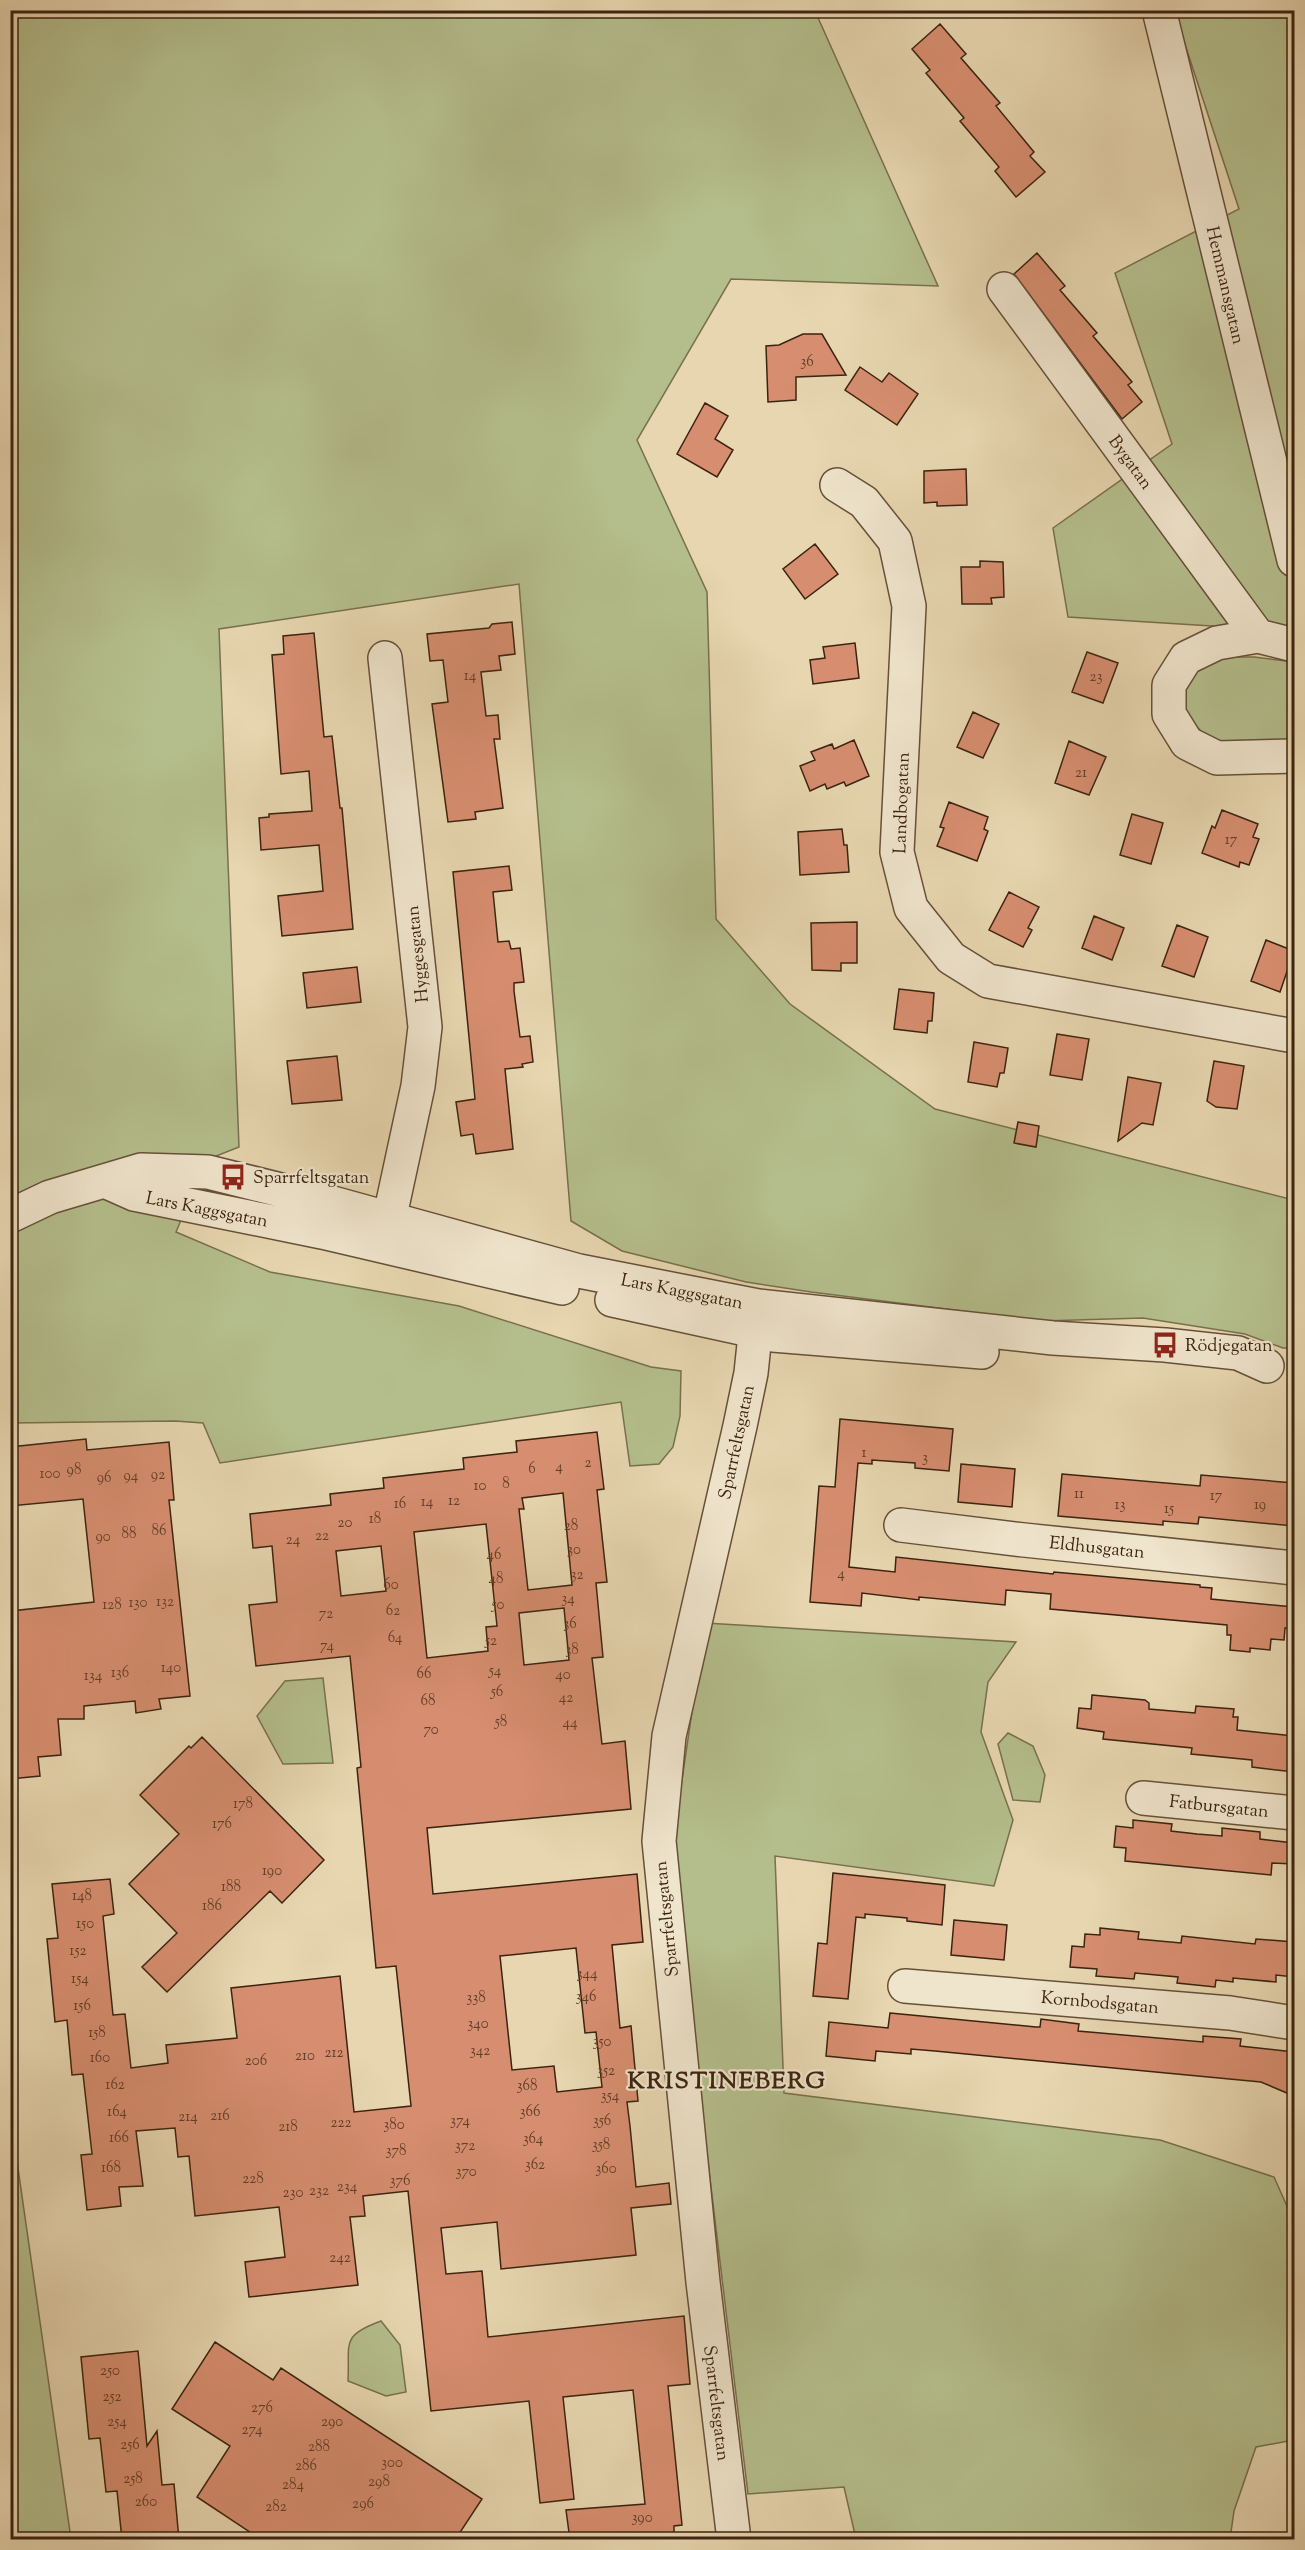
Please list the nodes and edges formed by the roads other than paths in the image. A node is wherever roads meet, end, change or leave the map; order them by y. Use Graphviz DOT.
graph roads {
  1 [pos="1159,10"];
  2 [pos="1004,289"];
  3 [pos="837,485"];
  4 [pos="1294,560"];
  5 [pos="1258,636"];
  6 [pos="1294,645"];
  7 [pos="385,658"];
  8 [pos="1294,756"];
  9 [pos="1294,1036"];
  10 [pos="10,1216"];
  11 [pos="386,1233"];
  12 [pos="757,1319"];
  13 [pos="1281,1367"];
  14 [pos="901,1525"];
  15 [pos="1294,1568"];
  16 [pos="1143,1798"];
  17 [pos="1294,1813"];
  18 [pos="905,1986"];
  19 [pos="1294,2023"];
  20 [pos="734,2540"];
  1 -- 4 [label="street, Hemmansgatan"];
  2 -- 5 [label="street, Bygatan"];
  3 -- 9 [label="street, Landbogatan"];
  5 -- 6 [label="street"];
  5 -- 8 [label="street"];
  7 -- 11 [label="street, Hyggesgatan"];
  10 -- 11 [label="street, Lars Kaggsgatan"];
  11 -- 12 [label="street, Lars Kaggsgatan"];
  12 -- 13 [label="street, Lars Kaggsgatan"];
  12 -- 20 [label="street, Sparrfeltsgatan"];
  14 -- 15 [label="street, Eldhusgatan"];
  16 -- 17 [label="street, Fatbursgatan"];
  18 -- 19 [label="street, Kornbodsgatan"];
}
